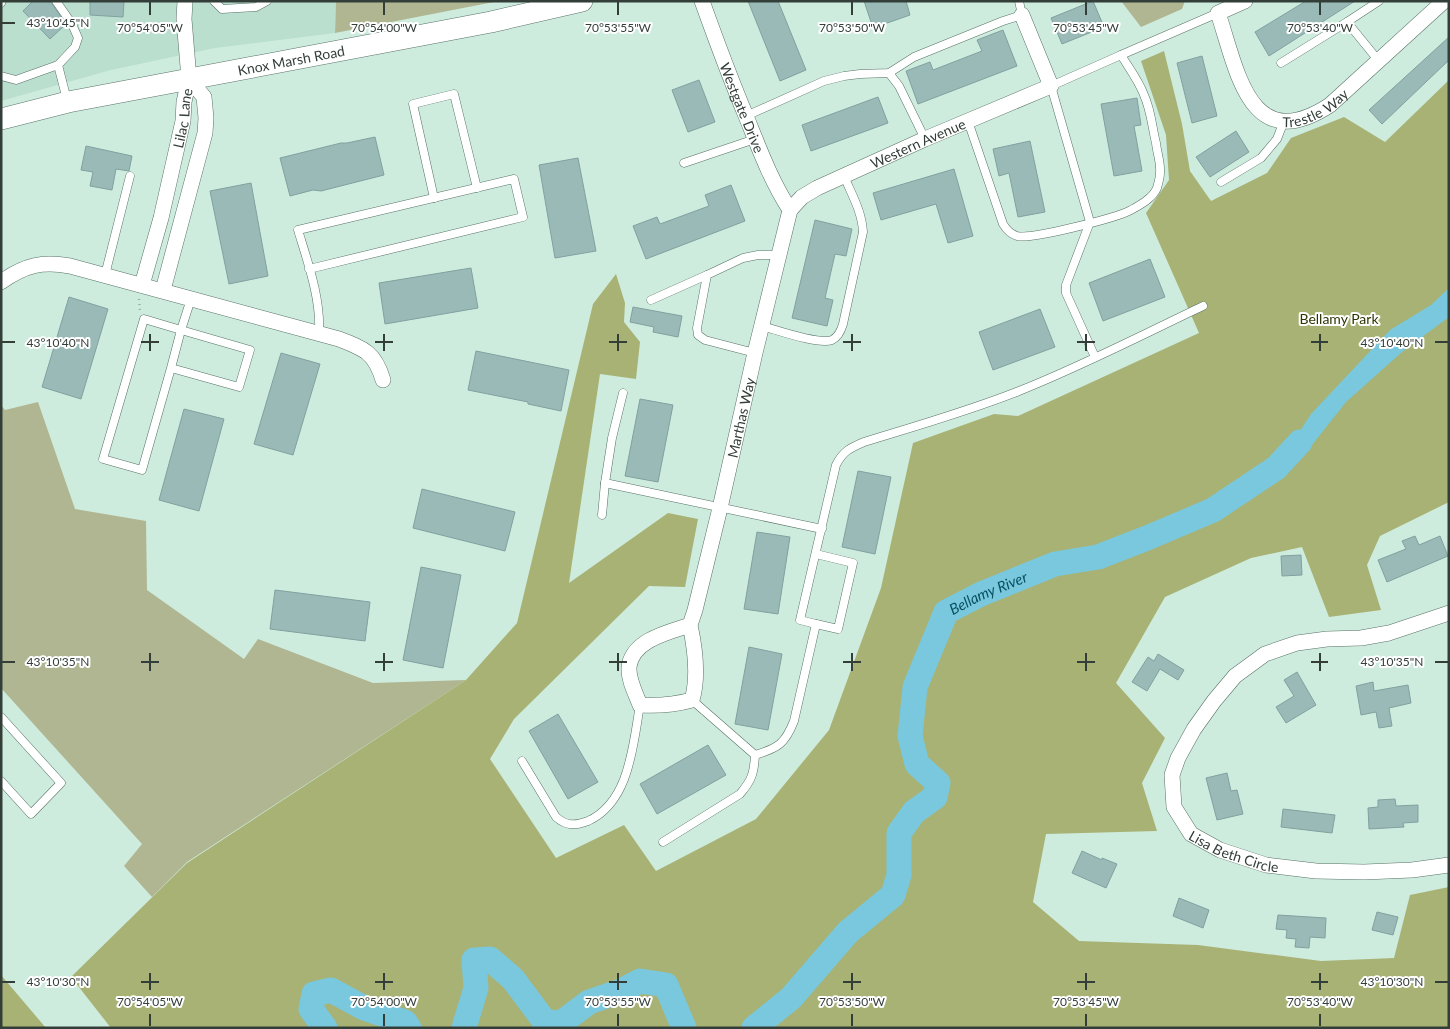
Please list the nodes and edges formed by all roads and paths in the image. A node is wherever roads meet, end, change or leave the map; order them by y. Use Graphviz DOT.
graph roads {
  1 [pos="56,1"];
  2 [pos="185,1"];
  3 [pos="214,1"];
  4 [pos="267,1"];
  5 [pos="582,1"];
  6 [pos="702,1"];
  7 [pos="1245,1"];
  8 [pos="1379,1"];
  9 [pos="1444,1"];
  10 [pos="1020,8"];
  11 [pos="1218,14"];
  12 [pos="1347,22"];
  13 [pos="1121,55"];
  14 [pos="1378,60"];
  15 [pos="1281,63"];
  16 [pos="58,65"];
  17 [pos="889,73"];
  18 [pos="1,76"];
  19 [pos="189,79"];
  20 [pos="1051,86"];
  21 [pos="68,102"];
  22 [pos="746,116"];
  23 [pos="1,119"];
  24 [pos="968,121"];
  25 [pos="1284,121"];
  26 [pos="755,139"];
  27 [pos="925,139"];
  28 [pos="684,163"];
  29 [pos="130,176"];
  30 [pos="844,176"];
  31 [pos="1221,182"];
  32 [pos="477,188"];
  33 [pos="434,198"];
  34 [pos="790,210"];
  35 [pos="1090,222"];
  36 [pos="780,255"];
  37 [pos="309,269"];
  38 [pos="105,275"];
  39 [pos="707,275"];
  40 [pos="1,282"];
  41 [pos="141,288"];
  42 [pos="163,290"];
  43 [pos="190,299"];
  44 [pos="651,300"];
  45 [pos="1202,306"];
  46 [pos="144,319"];
  47 [pos="762,326"];
  48 [pos="182,330"];
  49 [pos="319,333"];
  50 [pos="755,353"];
  51 [pos="1095,357"];
  52 [pos="171,368"];
  53 [pos="383,380"];
  54 [pos="623,394"];
  55 [pos="605,483"];
  56 [pos="720,508"];
  57 [pos="602,515"];
  58 [pos="822,530"];
  59 [pos="816,554"];
  60 [pos="1449,613"];
  61 [pos="816,624"];
  62 [pos="690,625"];
  63 [pos="692,700"];
  64 [pos="640,705"];
  65 [pos="1,717"];
  66 [pos="755,755"];
  67 [pos="522,761"];
  68 [pos="1,781"];
  69 [pos="663,842"];
  70 [pos="1449,865"];
  1 -- 16 [label="lane"];
  2 -- 19 [label="street"];
  3 -- 4 [label="lane"];
  5 -- 19 [label="main road, Knox Marsh Road"];
  6 -- 22 [label="street, Westgate Drive"];
  7 -- 11 [label="street"];
  8 -- 12 [label="lane"];
  9 -- 14 [label="street, Trestle Way"];
  10 -- 17 [label="lane"];
  10 -- 20 [label="street"];
  11 -- 13 [label="lane"];
  11 -- 25 [label="street, Trestle Way"];
  12 -- 14 [label="lane"];
  12 -- 15 [label="lane"];
  13 -- 20 [label="lane"];
  13 -- 35 [label="lane"];
  14 -- 25 [label="street, Trestle Way"];
  16 -- 18 [label="lane"];
  16 -- 21 [label="lane"];
  17 -- 22 [label="lane"];
  17 -- 27 [label="lane"];
  19 -- 21 [label="main road, Knox Marsh Road"];
  19 -- 41 [label="street, Lilac Lane"];
  19 -- 42 [label="street, Lilac Lane"];
  20 -- 24 [label="street, Western Avenue"];
  20 -- 35 [label="lane"];
  21 -- 23 [label="main road, Knox Marsh Road"];
  22 -- 26 [label="street, Westgate Drive"];
  24 -- 27 [label="street, Western Avenue"];
  24 -- 35 [label="lane"];
  25 -- 31 [label="lane"];
  26 -- 28 [label="lane"];
  26 -- 34 [label="street, Westgate Drive"];
  27 -- 30 [label="street, Western Avenue"];
  29 -- 38 [label="lane"];
  30 -- 34 [label="street, Western Avenue"];
  30 -- 47 [label="lane"];
  32 -- 33 [label="lane"];
  32 -- 33 [label="lane"];
  32 -- 37 [label="lane"];
  33 -- 37 [label="lane"];
  34 -- 36 [label="street, Marthas Way"];
  35 -- 51 [label="lane"];
  36 -- 39 [label="lane"];
  36 -- 47 [label="street, Marthas Way"];
  37 -- 49 [label="lane"];
  38 -- 40 [label="street"];
  38 -- 41 [label="street"];
  39 -- 44 [label="lane"];
  39 -- 50 [label="lane"];
  41 -- 42 [label="street"];
  41 -- 46 [label="path"];
  42 -- 43 [label="street"];
  43 -- 48 [label="lane"];
  43 -- 49 [label="street"];
  45 -- 51 [label="lane"];
  46 -- 48 [label="lane"];
  46 -- 52 [label="lane"];
  47 -- 50 [label="street, Marthas Way"];
  48 -- 52 [label="lane"];
  48 -- 52 [label="lane"];
  49 -- 53 [label="street"];
  50 -- 56 [label="street, Marthas Way"];
  51 -- 58 [label="lane"];
  54 -- 55 [label="lane"];
  55 -- 56 [label="lane"];
  55 -- 57 [label="lane"];
  56 -- 58 [label="lane"];
  56 -- 62 [label="street, Marthas Way"];
  58 -- 59 [label="lane"];
  59 -- 61 [label="lane"];
  59 -- 61 [label="lane"];
  60 -- 70 [label="street, Lisa Beth Circle"];
  61 -- 66 [label="lane"];
  62 -- 63 [label="street, Marthas Way"];
  62 -- 64 [label="street"];
  63 -- 64 [label="street"];
  63 -- 66 [label="lane"];
  64 -- 67 [label="lane"];
  65 -- 68 [label="lane"];
  66 -- 69 [label="lane"];
}
